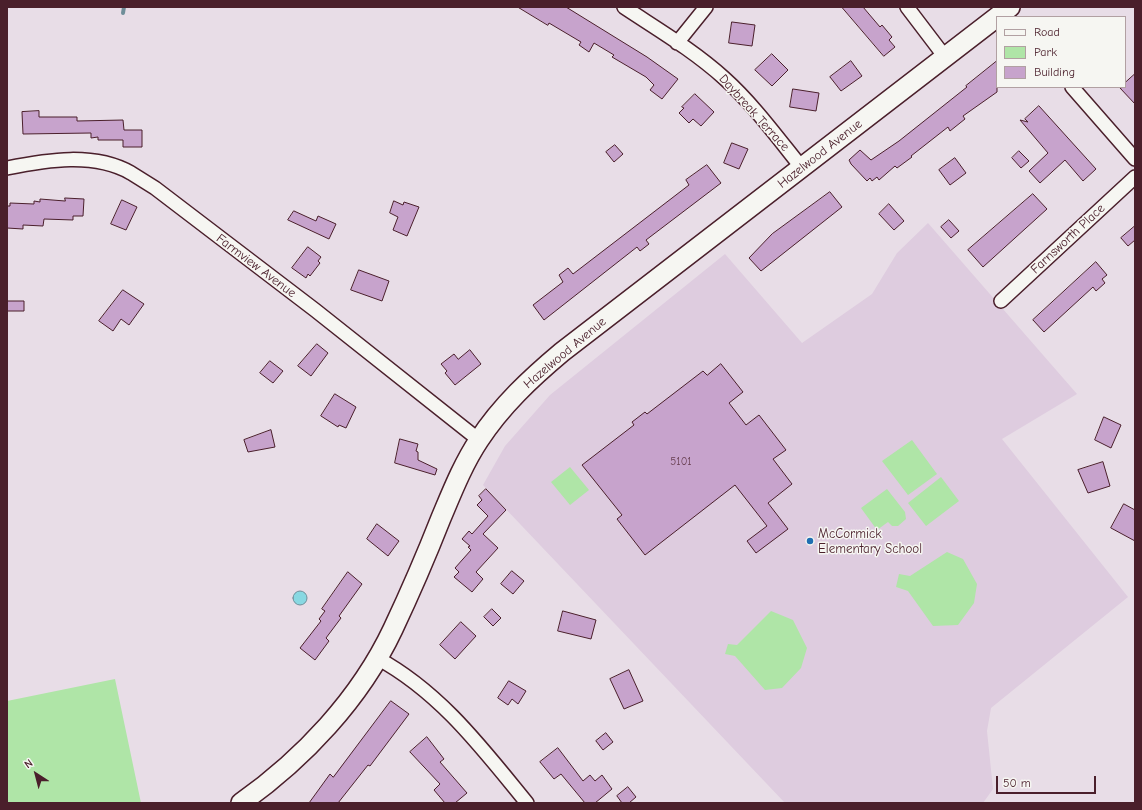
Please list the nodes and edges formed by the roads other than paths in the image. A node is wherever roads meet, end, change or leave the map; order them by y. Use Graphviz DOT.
graph roads {
  1 [pos="624,7"];
  2 [pos="706,7"];
  3 [pos="907,7"];
  4 [pos="996,21"];
  5 [pos="677,43"];
  6 [pos="945,57"];
  7 [pos="1073,88"];
  8 [pos="1135,160"];
  9 [pos="7,168"];
  10 [pos="802,168"];
  11 [pos="1135,177"];
  12 [pos="1001,301"];
  13 [pos="479,440"];
  14 [pos="377,658"];
  15 [pos="241,803"];
  16 [pos="527,803"];
  1 -- 5 [label="street, Daybreak Terrace"];
  2 -- 5 [label="street"];
  3 -- 6 [label="street"];
  4 -- 6 [label="street, Hazelwood Avenue"];
  5 -- 10 [label="street, Daybreak Terrace"];
  6 -- 10 [label="street, Hazelwood Avenue"];
  7 -- 8 [label="street"];
  9 -- 13 [label="street, Farmview Avenue"];
  10 -- 13 [label="street, Hazelwood Avenue"];
  11 -- 12 [label="street, Farnsworth Place"];
  13 -- 14 [label="street, Hazelwood Avenue"];
  14 -- 15 [label="street, Hazelwood Avenue"];
  14 -- 16 [label="street"];
}
